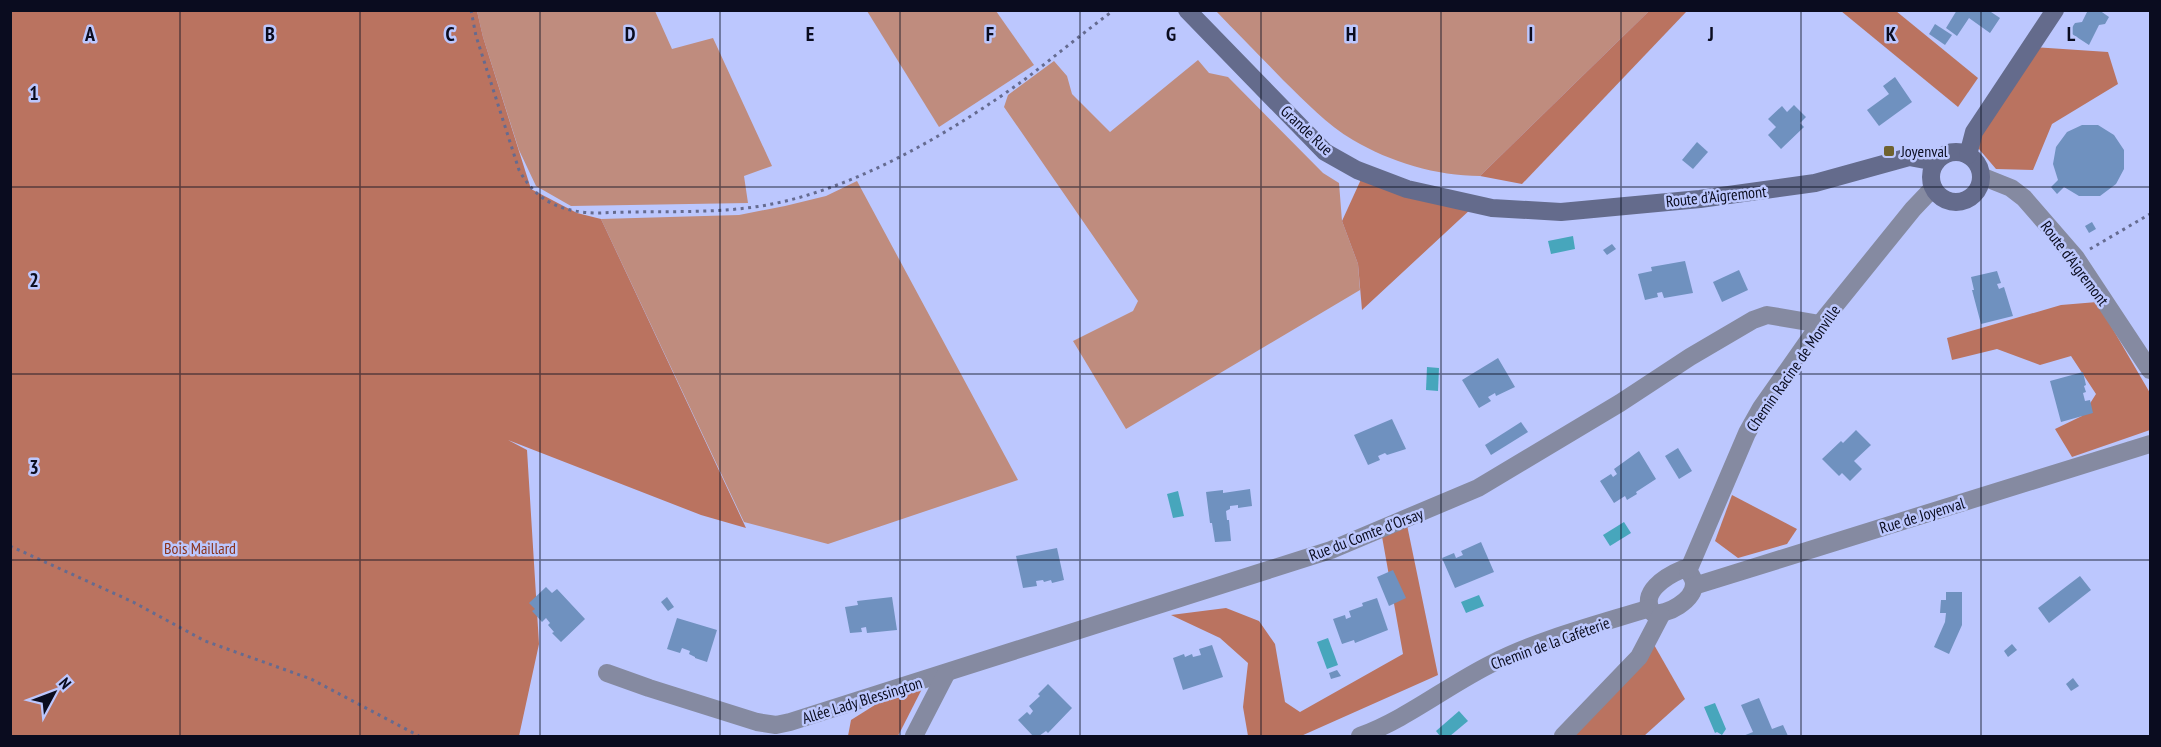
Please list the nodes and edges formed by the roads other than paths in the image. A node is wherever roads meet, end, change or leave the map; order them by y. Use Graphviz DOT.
graph roads {
  1 [pos="1187,10"];
  2 [pos="2055,10"];
  3 [pos="1968,155"];
  4 [pos="1936,162"];
  5 [pos="1981,176"];
  6 [pos="1934,188"];
  7 [pos="1492,208"];
  8 [pos="1820,324"];
  9 [pos="2151,370"];
  10 [pos="2151,444"];
  11 [pos="1691,579"];
  12 [pos="1655,611"];
  13 [pos="607,673"];
  14 [pos="946,674"];
  15 [pos="914,736"];
  16 [pos="1360,736"];
  17 [pos="1563,736"];
  1 -- 7 [label="street, Grande Rue"];
  2 -- 3 [label="street"];
  3 -- 4 [label="street"];
  3 -- 5 [label="street"];
  4 -- 6 [label="street"];
  4 -- 7 [label="street, Route d’Aigremont"];
  5 -- 6 [label="street"];
  5 -- 9 [label="street, Route d'Aigremont"];
  6 -- 8 [label="street, Chemin Racine de Monville"];
  8 -- 11 [label="street, Chemin Racine de Monville"];
  8 -- 14 [label="street, Rue du Comte d'Orsay"];
  10 -- 11 [label="street, Rue de Joyenval"];
  11 -- 12 [label="street"];
  11 -- 12 [label="street, Rue de Joyenval"];
  12 -- 16 [label="street, Chemin de la Caféterie"];
  12 -- 17 [label="street, Rue de Joyenval"];
  13 -- 14 [label="street, Allée Lady Blessington"];
  14 -- 15 [label="street"];
}
